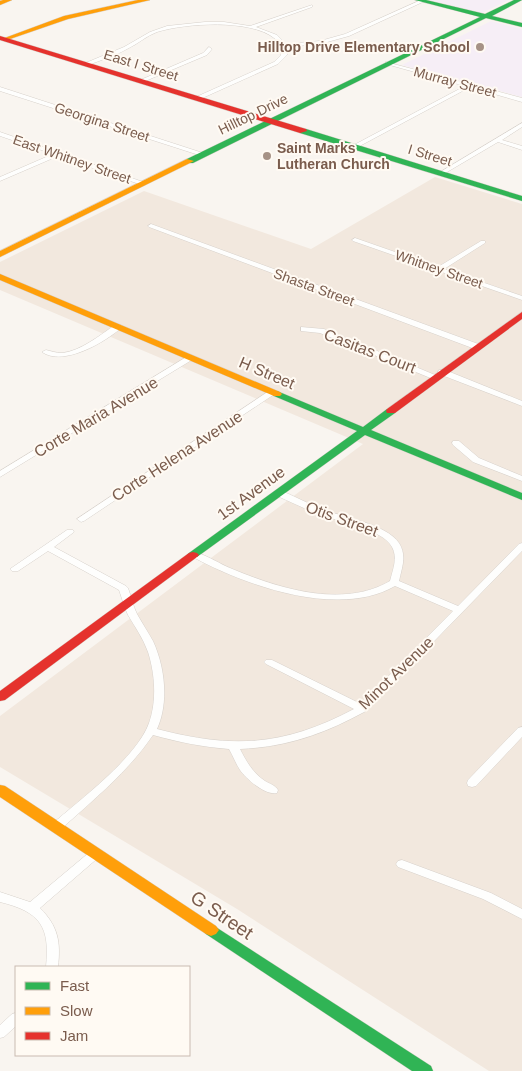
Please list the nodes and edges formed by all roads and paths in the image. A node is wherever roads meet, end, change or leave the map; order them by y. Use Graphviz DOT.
graph roads {
  1 [pos="9,0"];
  2 [pos="147,0"];
  3 [pos="518,0"];
  4 [pos="420,1"];
  5 [pos="0,3"];
  6 [pos="310,6"];
  7 [pos="485,16"];
  8 [pos="522,25"];
  9 [pos="251,27"];
  10 [pos="2,39"];
  11 [pos="285,46"];
  12 [pos="209,49"];
  13 [pos="86,64"];
  14 [pos="388,64"];
  15 [pos="141,80"];
  16 [pos="469,86"];
  17 [pos="0,89"];
  18 [pos="198,98"];
  19 [pos="522,100"];
  20 [pos="272,121"];
  21 [pos="522,126"];
  22 [pos="0,134"];
  23 [pos="497,140"];
  24 [pos="354,147"];
  25 [pos="522,148"];
  26 [pos="58,154"];
  27 [pos="204,155"];
  28 [pos="440,174"];
  29 [pos="0,179"];
  30 [pos="144,184"];
  31 [pos="522,199"];
  32 [pos="151,226"];
  33 [pos="355,240"];
  34 [pos="482,242"];
  35 [pos="0,254"];
  36 [pos="439,269"];
  37 [pos="0,277"];
  38 [pos="522,298"];
  39 [pos="522,315"];
  40 [pos="118,327"];
  41 [pos="304,328"];
  42 [pos="478,347"];
  43 [pos="46,352"];
  44 [pos="191,358"];
  45 [pos="439,375"];
  46 [pos="272,393"];
  47 [pos="522,404"];
  48 [pos="363,430"];
  49 [pos="456,443"];
  50 [pos="0,475"];
  51 [pos="522,478"];
  52 [pos="278,493"];
  53 [pos="522,498"];
  54 [pos="81,519"];
  55 [pos="70,532"];
  56 [pos="522,546"];
  57 [pos="47,547"];
  58 [pos="194,554"];
  59 [pos="15,569"];
  60 [pos="394,582"];
  61 [pos="130,602"];
  62 [pos="460,610"];
  63 [pos="269,662"];
  64 [pos="0,697"];
  65 [pos="362,709"];
  66 [pos="150,731"];
  67 [pos="522,731"];
  68 [pos="233,746"];
  69 [pos="472,784"];
  70 [pos="0,790"];
  71 [pos="273,790"];
  72 [pos="56,827"];
  73 [pos="95,854"];
  74 [pos="402,864"];
  75 [pos="0,897"];
  76 [pos="33,907"];
  77 [pos="522,914"];
  78 [pos="52,966"];
  79 [pos="15,1019"];
  80 [pos="0,1033"];
  81 [pos="425,1071"];
  1 -- 5 [label="street"];
  2 -- 10 [label="street"];
  3 -- 7 [label="street, Hilltop Drive"];
  4 -- 7 [label="street"];
  4 -- 11 [label="street"];
  6 -- 9 [label="street"];
  7 -- 8 [label="street"];
  7 -- 14 [label="street, Hilltop Drive"];
  9 -- 11 [label="street"];
  9 -- 13 [label="street"];
  10 -- 13 [label="street, East I Street"];
  11 -- 18 [label="street"];
  12 -- 15 [label="street"];
  13 -- 15 [label="street, East I Street"];
  14 -- 16 [label="street, Murray Street"];
  14 -- 20 [label="street, Hilltop Drive"];
  15 -- 18 [label="street, East I Street"];
  16 -- 19 [label="street, Murray Street"];
  16 -- 24 [label="street"];
  17 -- 27 [label="street, Georgina Street"];
  18 -- 20 [label="street, East I Street"];
  20 -- 24 [label="street, I Street"];
  20 -- 27 [label="street, Hilltop Drive"];
  21 -- 23 [label="street"];
  22 -- 26 [label="street, East Whitney Street"];
  23 -- 25 [label="street"];
  23 -- 28 [label="street"];
  24 -- 28 [label="street, I Street"];
  26 -- 29 [label="street"];
  26 -- 30 [label="street, East Whitney Street"];
  27 -- 30 [label="street, Hilltop Drive"];
  28 -- 31 [label="street, I Street"];
  30 -- 35 [label="street, Hilltop Drive"];
  32 -- 42 [label="street, Shasta Street"];
  33 -- 36 [label="street, Whitney Street"];
  34 -- 36 [label="street"];
  36 -- 38 [label="street, Whitney Street"];
  37 -- 40 [label="street, H Street"];
  39 -- 42 [label="street, 1st Avenue"];
  40 -- 43 [label="street"];
  40 -- 44 [label="street, H Street"];
  41 -- 45 [label="street, Casitas Court"];
  42 -- 45 [label="street, 1st Avenue"];
  44 -- 46 [label="street, H Street"];
  44 -- 50 [label="street, Corte Maria Avenue"];
  45 -- 47 [label="street"];
  45 -- 48 [label="street, 1st Avenue"];
  46 -- 48 [label="street, H Street"];
  46 -- 54 [label="street, Corte Helena Avenue"];
  48 -- 52 [label="street, 1st Avenue"];
  48 -- 53 [label="street, H Street"];
  49 -- 51 [label="street"];
  52 -- 58 [label="street, 1st Avenue"];
  52 -- 60 [label="street, Otis Street"];
  55 -- 57 [label="street"];
  56 -- 62 [label="street, Minot Avenue"];
  57 -- 59 [label="street"];
  57 -- 61 [label="street"];
  58 -- 60 [label="street"];
  58 -- 61 [label="street, 1st Avenue"];
  60 -- 62 [label="street"];
  61 -- 64 [label="street, 1st Avenue"];
  61 -- 66 [label="street"];
  62 -- 65 [label="street, Minot Avenue"];
  63 -- 65 [label="street"];
  65 -- 68 [label="street, Minot Avenue"];
  66 -- 68 [label="street, Minot Avenue"];
  66 -- 72 [label="street"];
  67 -- 69 [label="street"];
  68 -- 71 [label="street"];
  70 -- 72 [label="street, G Street"];
  72 -- 73 [label="street, G Street"];
  73 -- 76 [label="street"];
  73 -- 81 [label="street, G Street"];
  74 -- 77 [label="street"];
  75 -- 76 [label="street"];
  76 -- 78 [label="street"];
  79 -- 80 [label="street"];
}
